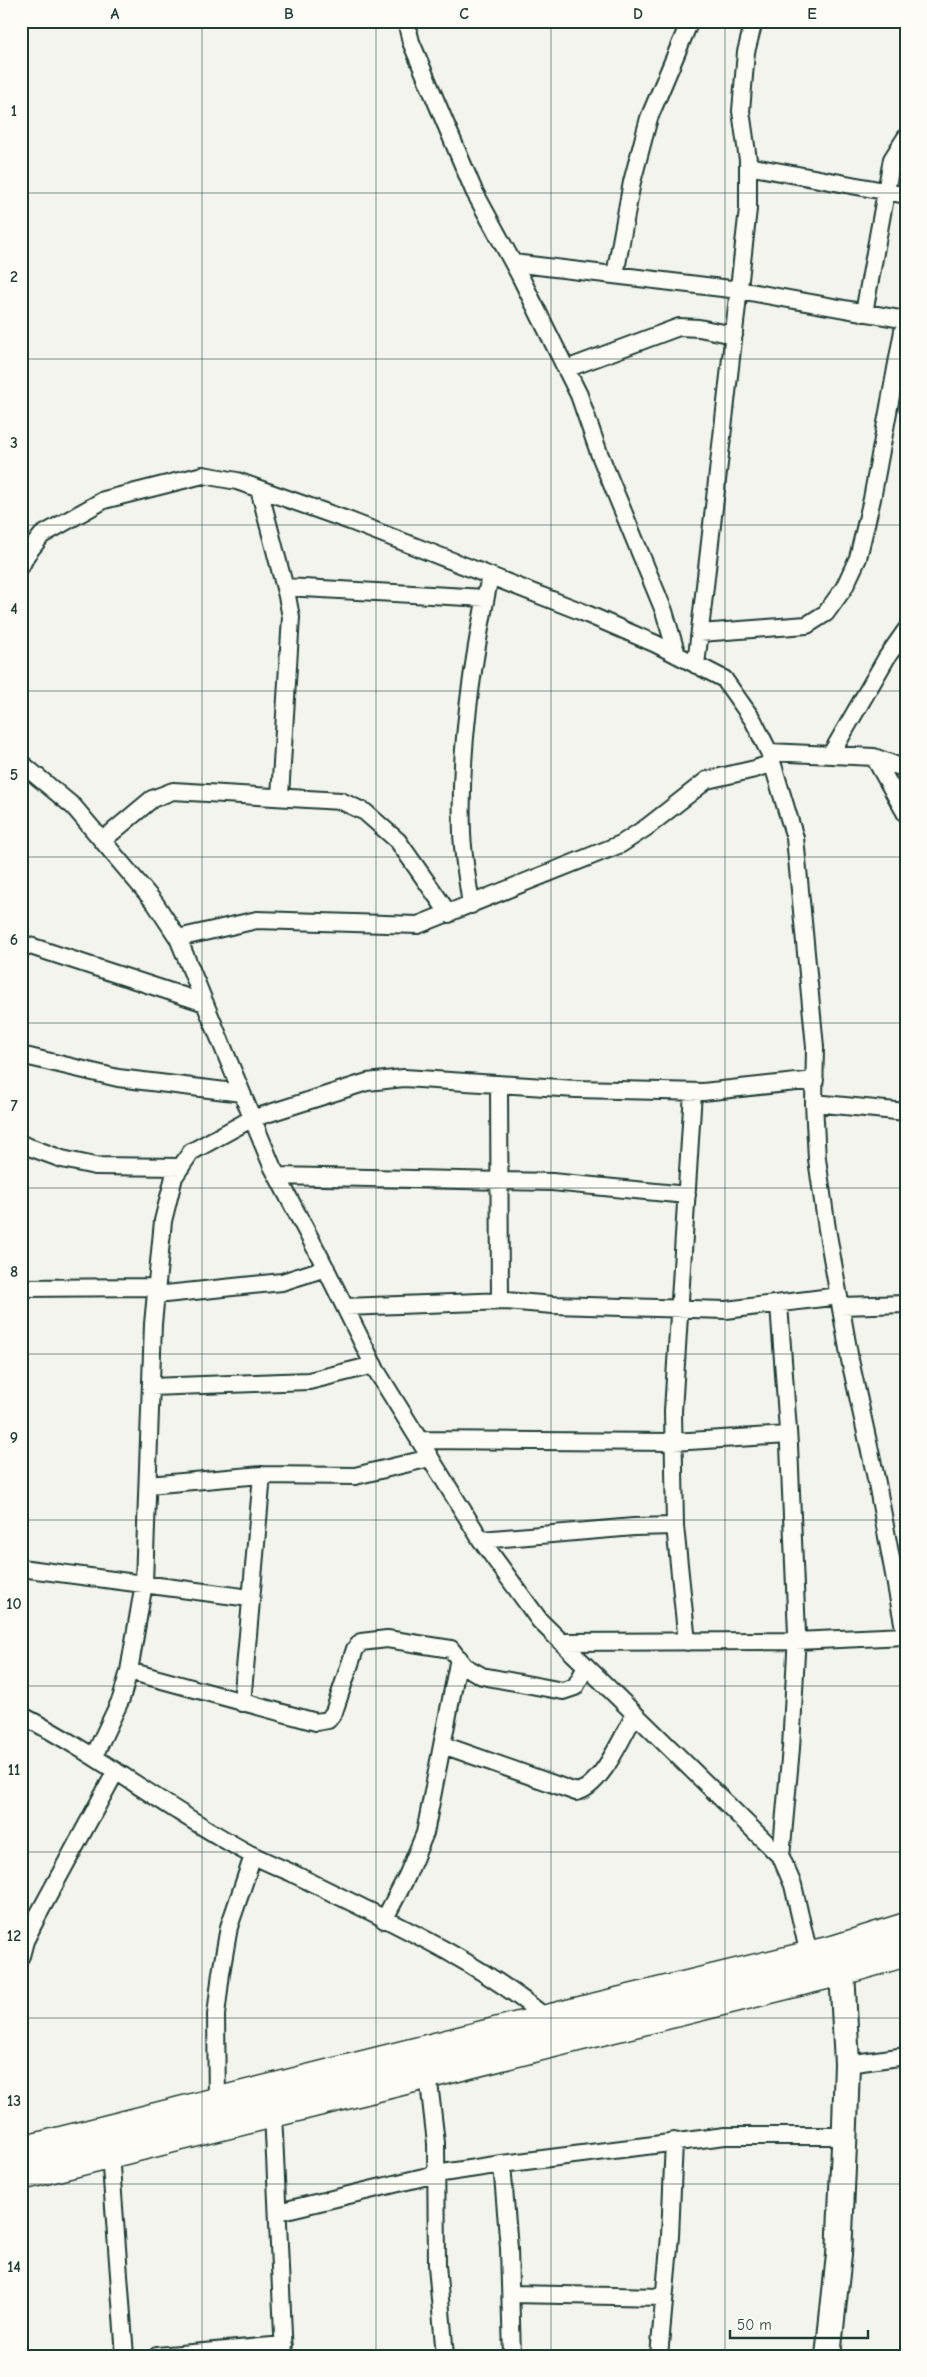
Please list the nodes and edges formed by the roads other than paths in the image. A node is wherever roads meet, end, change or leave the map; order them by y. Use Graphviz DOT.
graph roads {
  1 [pos="406,21"];
  2 [pos="690,21"];
  3 [pos="754,21"];
  4 [pos="906,137"];
  5 [pos="748,166"];
  6 [pos="887,191"];
  7 [pos="906,195"];
  8 [pos="513,262"];
  9 [pos="615,275"];
  10 [pos="739,290"];
  11 [pos="864,313"];
  12 [pos="905,320"];
  13 [pos="734,335"];
  14 [pos="566,369"];
  15 [pos="259,489"];
  16 [pos="21,566"];
  17 [pos="490,576"];
  18 [pos="285,586"];
  19 [pos="486,598"];
  20 [pos="906,630"];
  21 [pos="700,633"];
  22 [pos="677,655"];
  23 [pos="696,665"];
  24 [pos="831,754"];
  25 [pos="771,757"];
  26 [pos="874,757"];
  27 [pos="21,763"];
  28 [pos="906,769"];
  29 [pos="280,796"];
  30 [pos="906,814"];
  31 [pos="103,840"];
  32 [pos="471,905"];
  33 [pos="449,914"];
  34 [pos="178,938"];
  35 [pos="21,943"];
  36 [pos="204,1003"];
  37 [pos="21,1056"];
  38 [pos="815,1080"];
  39 [pos="498,1084"];
  40 [pos="693,1092"];
  41 [pos="242,1093"];
  42 [pos="814,1103"];
  43 [pos="906,1112"];
  44 [pos="252,1119"];
  45 [pos="21,1144"];
  46 [pos="181,1167"];
  47 [pos="277,1176"];
  48 [pos="500,1181"];
  49 [pos="686,1195"];
  50 [pos="326,1268"];
  51 [pos="21,1288"];
  52 [pos="156,1291"];
  53 [pos="840,1301"];
  54 [pos="500,1302"];
  55 [pos="779,1304"];
  56 [pos="906,1304"];
  57 [pos="345,1307"];
  58 [pos="679,1308"];
  59 [pos="374,1365"];
  60 [pos="151,1387"];
  61 [pos="788,1435"];
  62 [pos="418,1440"];
  63 [pos="673,1442"];
  64 [pos="430,1458"];
  65 [pos="262,1475"];
  66 [pos="148,1485"];
  67 [pos="675,1526"];
  68 [pos="481,1540"];
  69 [pos="21,1568"];
  70 [pos="144,1583"];
  71 [pos="250,1598"];
  72 [pos="905,1632"];
  73 [pos="561,1642"];
  74 [pos="687,1642"];
  75 [pos="796,1642"];
  76 [pos="459,1658"];
  77 [pos="586,1667"];
  78 [pos="129,1671"];
  79 [pos="242,1703"];
  80 [pos="635,1714"];
  81 [pos="21,1715"];
  82 [pos="443,1745"];
  83 [pos="94,1756"];
  84 [pos="116,1771"];
  85 [pos="253,1856"];
  86 [pos="781,1857"];
  87 [pos="384,1920"];
  88 [pos="906,1927"];
  89 [pos="23,1945"];
  90 [pos="906,1952"];
  91 [pos="810,1955"];
  92 [pos="842,1972"];
  93 [pos="547,2019"];
  94 [pos="906,2056"];
  95 [pos="847,2064"];
  96 [pos="428,2074"];
  97 [pos="217,2101"];
  98 [pos="273,2112"];
  99 [pos="845,2136"];
  100 [pos="674,2141"];
  101 [pos="21,2151"];
  102 [pos="110,2153"];
  103 [pos="502,2164"];
  104 [pos="436,2174"];
  105 [pos="21,2176"];
  106 [pos="278,2212"];
  107 [pos="511,2294"];
  108 [pos="664,2297"];
  109 [pos="284,2351"];
  110 [pos="125,2356"];
  111 [pos="157,2356"];
  112 [pos="445,2356"];
  113 [pos="512,2356"];
  114 [pos="659,2356"];
  115 [pos="828,2356"];
  1 -- 8 [label="street"];
  2 -- 9 [label="street"];
  3 -- 5 [label="street"];
  4 -- 6 [label="street"];
  5 -- 6 [label="street"];
  5 -- 10 [label="street"];
  6 -- 7 [label="street"];
  6 -- 11 [label="street"];
  8 -- 9 [label="street"];
  8 -- 14 [label="street"];
  9 -- 10 [label="street"];
  10 -- 11 [label="street"];
  10 -- 13 [label="street"];
  11 -- 12 [label="street"];
  12 -- 21 [label="street"];
  13 -- 14 [label="street"];
  13 -- 21 [label="street"];
  14 -- 22 [label="street"];
  15 -- 16 [label="street"];
  15 -- 17 [label="street"];
  15 -- 18 [label="street"];
  17 -- 19 [label="street"];
  17 -- 22 [label="street"];
  18 -- 19 [label="street"];
  18 -- 29 [label="street"];
  19 -- 32 [label="street"];
  20 -- 24 [label="street"];
  21 -- 23 [label="street"];
  22 -- 23 [label="street"];
  23 -- 25 [label="street"];
  24 -- 25 [label="street"];
  24 -- 26 [label="street"];
  25 -- 32 [label="street"];
  25 -- 38 [label="street"];
  26 -- 28 [label="street"];
  26 -- 30 [label="street"];
  27 -- 31 [label="street"];
  29 -- 31 [label="street"];
  29 -- 33 [label="street"];
  31 -- 34 [label="street"];
  32 -- 33 [label="street"];
  33 -- 34 [label="street"];
  34 -- 36 [label="street"];
  35 -- 36 [label="street"];
  36 -- 41 [label="street"];
  37 -- 41 [label="street"];
  38 -- 40 [label="street"];
  38 -- 42 [label="street"];
  39 -- 40 [label="street"];
  39 -- 44 [label="street"];
  39 -- 48 [label="street"];
  40 -- 49 [label="street"];
  41 -- 44 [label="street"];
  42 -- 43 [label="street"];
  42 -- 53 [label="street"];
  44 -- 46 [label="street"];
  44 -- 47 [label="street"];
  45 -- 46 [label="street"];
  46 -- 52 [label="street"];
  47 -- 48 [label="street"];
  47 -- 50 [label="street"];
  48 -- 49 [label="street"];
  48 -- 54 [label="street"];
  49 -- 58 [label="street"];
  50 -- 52 [label="street"];
  50 -- 57 [label="street"];
  51 -- 52 [label="street"];
  52 -- 60 [label="street"];
  53 -- 55 [label="street"];
  53 -- 56 [label="street"];
  53 -- 72 [label="street"];
  54 -- 57 [label="street"];
  54 -- 58 [label="street"];
  55 -- 58 [label="street"];
  55 -- 61 [label="street"];
  57 -- 59 [label="street"];
  58 -- 63 [label="street"];
  59 -- 60 [label="street"];
  59 -- 62 [label="street"];
  60 -- 66 [label="street"];
  61 -- 63 [label="street"];
  61 -- 75 [label="street"];
  62 -- 63 [label="street"];
  62 -- 64 [label="street"];
  63 -- 67 [label="street"];
  64 -- 65 [label="street"];
  64 -- 68 [label="street"];
  65 -- 66 [label="street"];
  65 -- 71 [label="street"];
  66 -- 70 [label="street"];
  67 -- 68 [label="street"];
  67 -- 74 [label="street"];
  68 -- 73 [label="street"];
  69 -- 70 [label="street"];
  70 -- 71 [label="street"];
  70 -- 78 [label="street"];
  71 -- 79 [label="street"];
  72 -- 75 [label="street"];
  73 -- 74 [label="street"];
  73 -- 77 [label="street"];
  74 -- 75 [label="street"];
  75 -- 86 [label="street"];
  76 -- 77 [label="street"];
  76 -- 79 [label="street"];
  76 -- 82 [label="street"];
  77 -- 80 [label="street"];
  78 -- 79 [label="street"];
  78 -- 83 [label="street"];
  80 -- 82 [label="street"];
  80 -- 86 [label="street"];
  81 -- 83 [label="street"];
  82 -- 87 [label="street"];
  83 -- 84 [label="street"];
  84 -- 85 [label="street"];
  84 -- 89 [label="street"];
  85 -- 87 [label="street"];
  85 -- 97 [label="street"];
  86 -- 91 [label="street"];
  87 -- 93 [label="street"];
  88 -- 91 [label="highway"];
  90 -- 92 [label="highway"];
  91 -- 93 [label="highway"];
  92 -- 95 [label="main road"];
  92 -- 96 [label="highway"];
  93 -- 97 [label="highway"];
  94 -- 95 [label="street"];
  95 -- 99 [label="main road"];
  96 -- 98 [label="highway"];
  96 -- 104 [label="street"];
  97 -- 101 [label="highway"];
  98 -- 102 [label="highway"];
  98 -- 106 [label="street"];
  99 -- 100 [label="street"];
  99 -- 115 [label="main road"];
  100 -- 103 [label="street"];
  100 -- 108 [label="street"];
  102 -- 105 [label="highway"];
  102 -- 110 [label="street"];
  103 -- 104 [label="street"];
  103 -- 107 [label="street"];
  104 -- 106 [label="street"];
  104 -- 112 [label="street"];
  106 -- 109 [label="street"];
  107 -- 108 [label="street"];
  107 -- 113 [label="street"];
  108 -- 114 [label="street"];
  109 -- 111 [label="street"];
}
